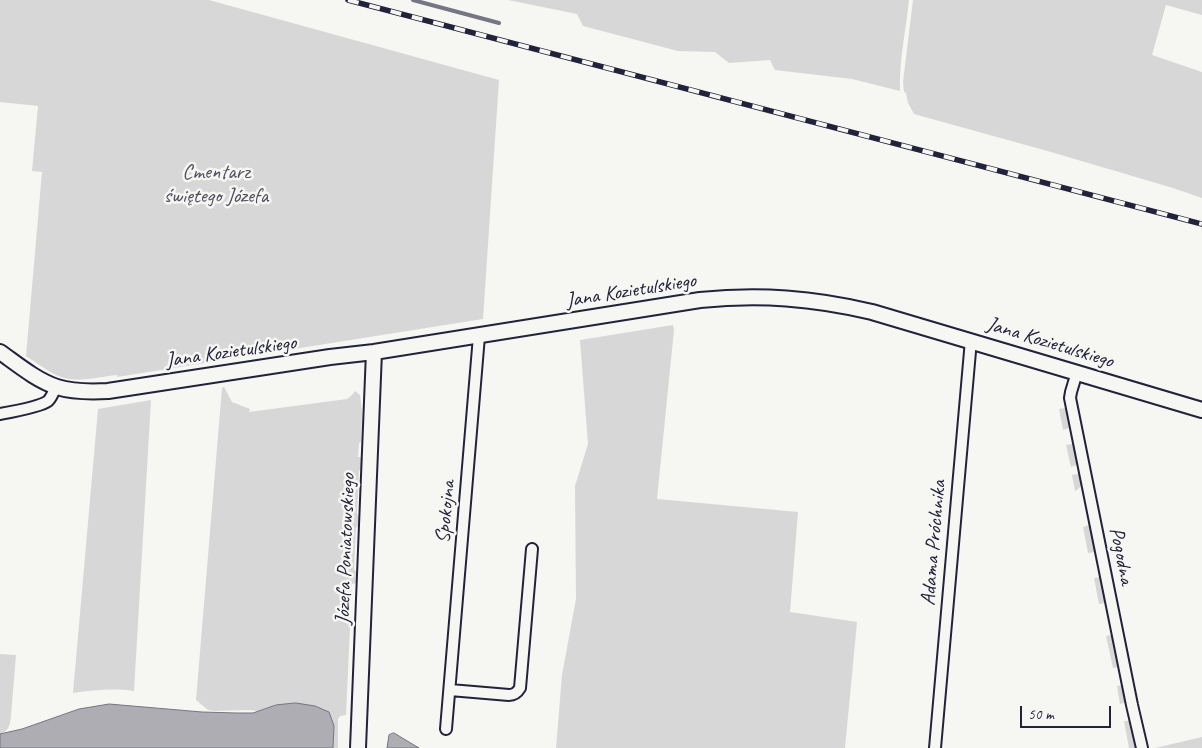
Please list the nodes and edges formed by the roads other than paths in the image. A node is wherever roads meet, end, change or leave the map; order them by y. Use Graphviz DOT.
graph roads {
  1 [pos="479,336"];
  2 [pos="971,340"];
  3 [pos="0,352"];
  4 [pos="374,352"];
  5 [pos="1077,372"];
  6 [pos="56,386"];
  7 [pos="1202,410"];
  8 [pos="0,414"];
  9 [pos="532,548"];
  10 [pos="450,690"];
  11 [pos="446,729"];
  12 [pos="358,748"];
  13 [pos="935,748"];
  14 [pos="1142,748"];
  1 -- 2 [label="main road, Jana Kozietulskiego"];
  1 -- 4 [label="main road, Jana Kozietulskiego"];
  1 -- 10 [label="street, Spokojna"];
  2 -- 5 [label="main road, Jana Kozietulskiego"];
  2 -- 13 [label="street, Adama Próchnika"];
  3 -- 6 [label="main road, Jana Kozietulskiego"];
  4 -- 6 [label="main road, Jana Kozietulskiego"];
  4 -- 12 [label="main road, Józefa Poniatowskiego"];
  5 -- 7 [label="main road, Jana Kozietulskiego"];
  5 -- 14 [label="street, Pogodna"];
  6 -- 8 [label="street"];
  9 -- 10 [label="street"];
  10 -- 11 [label="street, Spokojna"];
}
